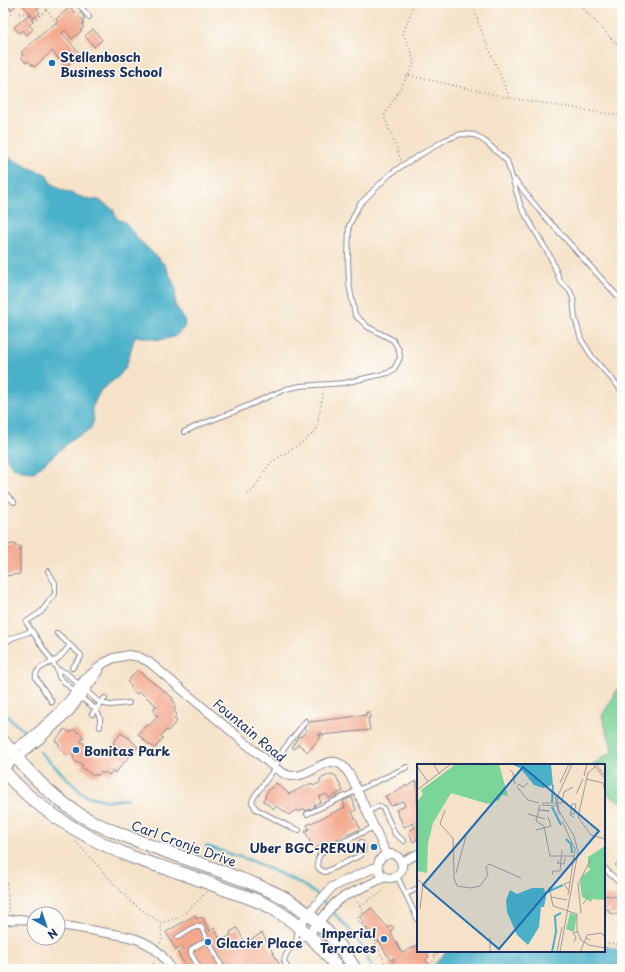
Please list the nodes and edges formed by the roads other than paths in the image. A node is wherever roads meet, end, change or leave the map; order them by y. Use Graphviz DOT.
graph roads {
  1 [pos="78,3"];
  2 [pos="89,17"];
  3 [pos="513,178"];
  4 [pos="622,301"];
  5 [pos="622,393"];
  6 [pos="184,432"];
  7 [pos="3,492"];
  8 [pos="14,502"];
  9 [pos="48,571"];
  10 [pos="32,631"];
  11 [pos="57,634"];
  12 [pos="3,644"];
  13 [pos="70,645"];
  14 [pos="52,661"];
  15 [pos="72,668"];
  16 [pos="57,670"];
  17 [pos="83,687"];
  18 [pos="78,695"];
  19 [pos="105,698"];
  20 [pos="52,702"];
  21 [pos="100,703"];
  22 [pos="129,703"];
  23 [pos="96,709"];
  24 [pos="92,714"];
  25 [pos="306,722"];
  26 [pos="100,727"];
  27 [pos="3,741"];
  28 [pos="10,756"];
  29 [pos="407,767"];
  30 [pos="275,768"];
  31 [pos="3,769"];
  32 [pos="357,790"];
  33 [pos="367,812"];
  34 [pos="307,814"];
  35 [pos="374,827"];
  36 [pos="299,830"];
  37 [pos="404,840"];
  38 [pos="361,842"];
  39 [pos="387,854"];
  40 [pos="417,854"];
  41 [pos="401,862"];
  42 [pos="378,866"];
  43 [pos="605,869"];
  44 [pos="397,876"];
  45 [pos="386,881"];
  46 [pos="622,885"];
  47 [pos="417,888"];
  48 [pos="406,894"];
  49 [pos="313,918"];
  50 [pos="417,918"];
  51 [pos="7,920"];
  52 [pos="26,921"];
  53 [pos="66,926"];
  54 [pos="303,931"];
  55 [pos="178,937"];
  56 [pos="207,940"];
  57 [pos="296,941"];
  58 [pos="172,969"];
  59 [pos="200,969"];
  60 [pos="223,969"];
  61 [pos="288,969"];
  62 [pos="338,969"];
  63 [pos="355,969"];
  1 -- 2 [label="lane"];
  3 -- 4 [label="lane"];
  3 -- 5 [label="lane"];
  3 -- 6 [label="lane"];
  7 -- 8 [label="lane"];
  9 -- 10 [label="lane"];
  10 -- 12 [label="lane"];
  10 -- 14 [label="lane"];
  11 -- 13 [label="lane"];
  13 -- 14 [label="lane"];
  13 -- 15 [label="lane"];
  14 -- 16 [label="lane"];
  14 -- 20 [label="lane"];
  16 -- 17 [label="lane"];
  16 -- 18 [label="lane"];
  17 -- 18 [label="street, Fountain Road"];
  17 -- 21 [label="lane"];
  17 -- 30 [label="street, Fountain Road"];
  18 -- 23 [label="lane"];
  18 -- 28 [label="street, Fountain Road"];
  19 -- 21 [label="lane"];
  21 -- 22 [label="lane"];
  21 -- 23 [label="lane"];
  23 -- 24 [label="lane"];
  23 -- 26 [label="lane"];
  25 -- 30 [label="lane"];
  27 -- 28 [label="main road, Carl Cronje Drive"];
  28 -- 31 [label="street, Fountain Road"];
  28 -- 49 [label="main road, Carl Cronje Drive"];
  29 -- 32 [label="lane"];
  30 -- 32 [label="street, Fountain Road"];
  30 -- 36 [label="lane"];
  31 -- 54 [label="main road"];
  32 -- 33 [label="street, Fountain Road"];
  32 -- 34 [label="lane"];
  33 -- 35 [label="street, Fountain Road"];
  33 -- 37 [label="lane"];
  35 -- 38 [label="lane"];
  35 -- 39 [label="street, Fountain Road"];
  39 -- 41 [label="street"];
  39 -- 42 [label="street"];
  40 -- 41 [label="street"];
  41 -- 44 [label="street"];
  42 -- 45 [label="street"];
  42 -- 49 [label="street"];
  43 -- 46 [label="lane"];
  44 -- 45 [label="street"];
  44 -- 48 [label="lane"];
  45 -- 49 [label="street"];
  47 -- 48 [label="lane"];
  48 -- 50 [label="lane"];
  49 -- 54 [label="street"];
  49 -- 54 [label="street"];
  49 -- 63 [label="main road, Carl Cronje Drive"];
  51 -- 52 [label="street"];
  53 -- 58 [label="street"];
  54 -- 57 [label="lane"];
  54 -- 57 [label="lane"];
  54 -- 62 [label="main road"];
  55 -- 56 [label="lane"];
  56 -- 59 [label="lane"];
  56 -- 60 [label="lane"];
  57 -- 61 [label="lane"];
}
